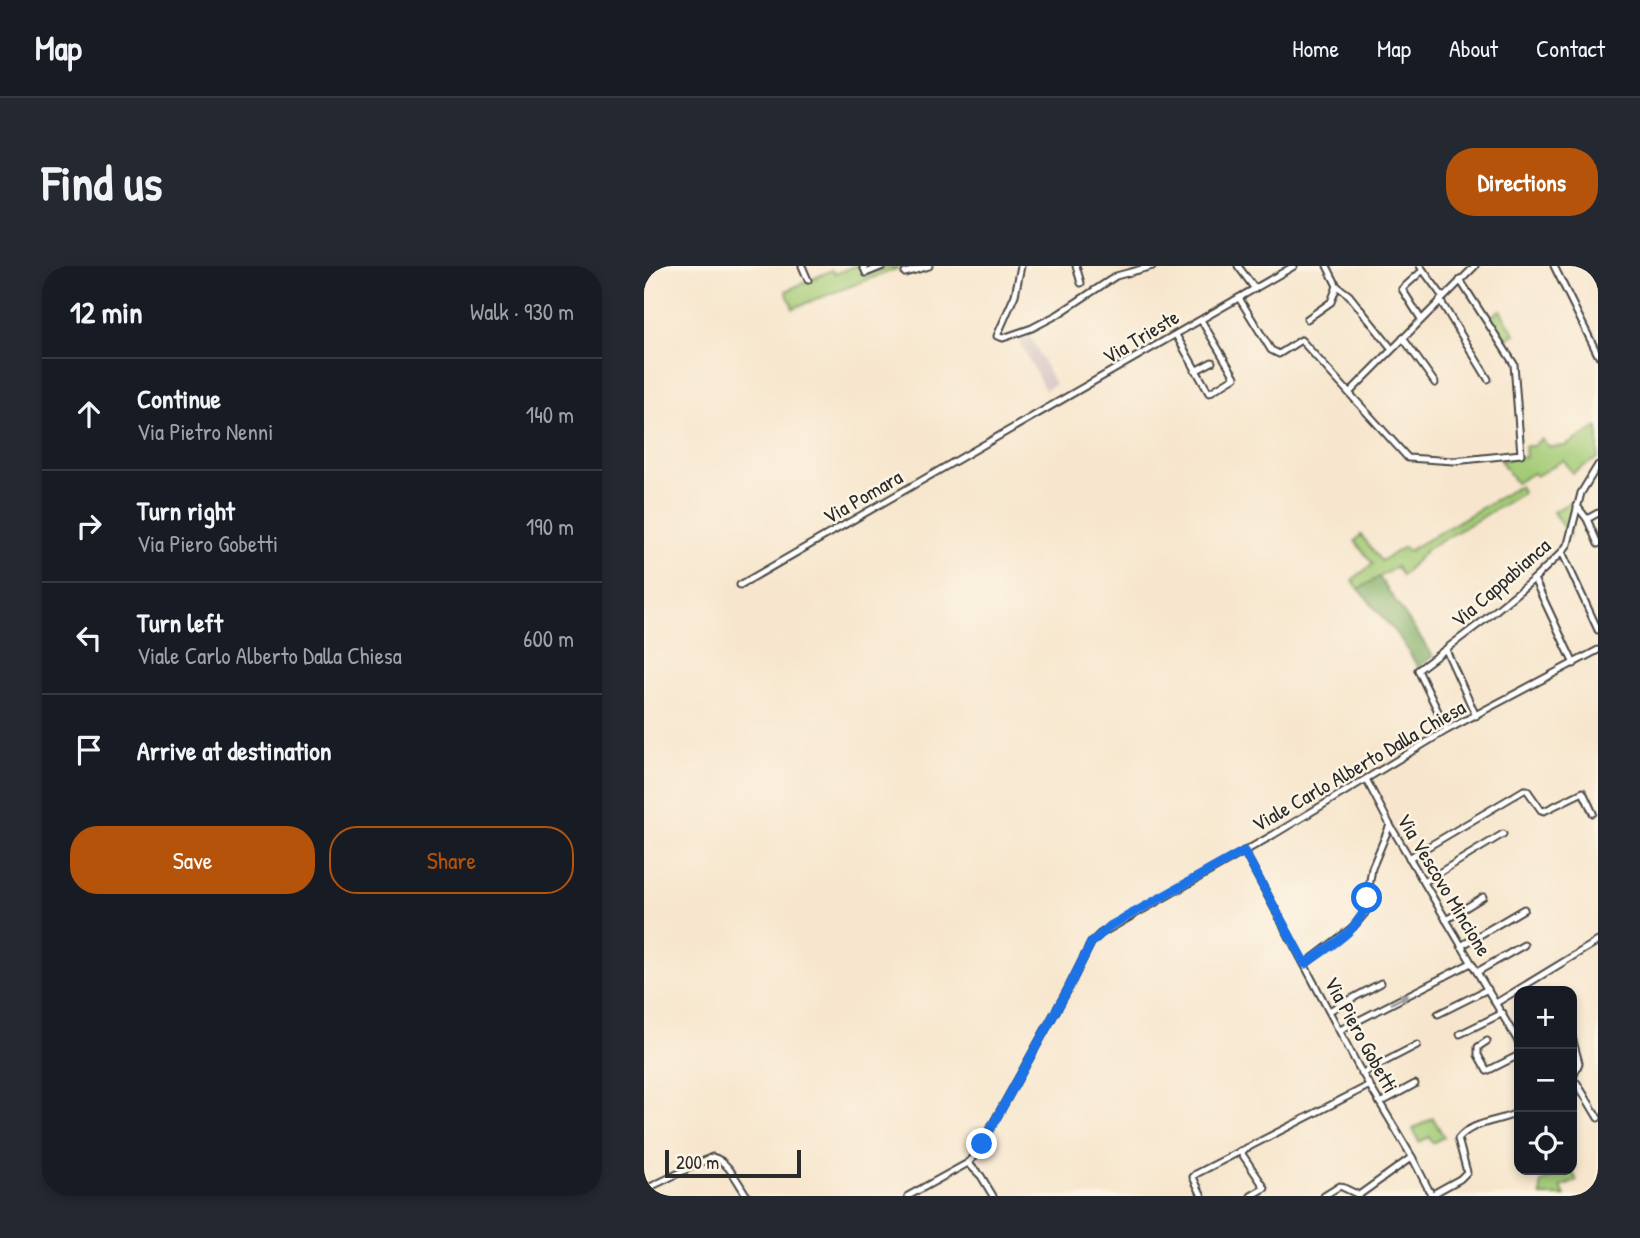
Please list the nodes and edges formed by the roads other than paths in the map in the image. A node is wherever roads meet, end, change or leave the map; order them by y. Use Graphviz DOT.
graph roads {
  1 [pos="802,266"];
  2 [pos="863,266"];
  3 [pos="883,266"];
  4 [pos="929,266"];
  5 [pos="1021,266"];
  6 [pos="1076,266"];
  7 [pos="1153,266"];
  8 [pos="1238,266"];
  9 [pos="1294,266"];
  10 [pos="1327,266"];
  11 [pos="1475,266"];
  12 [pos="1554,266"];
  13 [pos="1421,268"];
  14 [pos="905,273"];
  15 [pos="807,279"];
  16 [pos="1460,280"];
  17 [pos="1081,283"];
  18 [pos="1337,286"];
  19 [pos="1255,289"];
  20 [pos="1239,298"];
  21 [pos="1442,298"];
  22 [pos="1307,319"];
  23 [pos="1421,319"];
  24 [pos="1201,320"];
  25 [pos="1176,335"];
  26 [pos="1403,338"];
  27 [pos="1392,349"];
  28 [pos="1598,355"];
  29 [pos="1212,362"];
  30 [pos="1195,371"];
  31 [pos="1488,379"];
  32 [pos="1435,383"];
  33 [pos="1350,392"];
  34 [pos="1003,435"];
  35 [pos="1598,465"];
  36 [pos="1577,506"];
  37 [pos="1598,513"];
  38 [pos="1587,519"];
  39 [pos="1598,544"];
  40 [pos="1562,552"];
  41 [pos="1534,579"];
  42 [pos="740,585"];
  43 [pos="1598,630"];
  44 [pos="1446,650"];
  45 [pos="1598,650"];
  46 [pos="1574,664"];
  47 [pos="1476,716"];
  48 [pos="1447,730"];
  49 [pos="1366,779"];
  50 [pos="1592,813"];
  51 [pos="1390,825"];
  52 [pos="1503,834"];
  53 [pos="1244,851"];
  54 [pos="1409,858"];
  55 [pos="1424,882"];
  56 [pos="1483,897"];
  57 [pos="1524,909"];
  58 [pos="1446,920"];
  59 [pos="1598,941"];
  60 [pos="1524,945"];
  61 [pos="1461,946"];
  62 [pos="1471,963"];
  63 [pos="1305,964"];
  64 [pos="1478,972"];
  65 [pos="1381,984"];
  66 [pos="1488,989"];
  67 [pos="1496,1003"];
  68 [pos="1329,1011"];
  69 [pos="1503,1013"];
  70 [pos="1438,1014"];
  71 [pos="1340,1030"];
  72 [pos="1460,1034"];
  73 [pos="1514,1034"];
  74 [pos="1487,1041"];
  75 [pos="1417,1045"];
  76 [pos="1514,1058"];
  77 [pos="1363,1073"];
  78 [pos="1577,1083"];
  79 [pos="1415,1084"];
  80 [pos="1370,1085"];
  81 [pos="1380,1102"];
  82 [pos="1514,1114"];
  83 [pos="1598,1118"];
  84 [pos="1240,1151"];
  85 [pos="1412,1157"];
  86 [pos="968,1163"];
  87 [pos="644,1190"];
  88 [pos="747,1196"];
  89 [pos="908,1196"];
  90 [pos="993,1196"];
  91 [pos="1202,1196"];
  92 [pos="1251,1196"];
  93 [pos="1324,1196"];
  94 [pos="1431,1196"];
  1 -- 15 [label="street"];
  2 -- 3 [label="street"];
  4 -- 14 [label="street"];
  5 -- 7 [label="street"];
  6 -- 17 [label="street"];
  8 -- 19 [label="street"];
  9 -- 19 [label="street, Via Trieste"];
  10 -- 18 [label="street"];
  11 -- 16 [label="street"];
  12 -- 28 [label="street"];
  13 -- 21 [label="street"];
  13 -- 23 [label="street"];
  16 -- 21 [label="street"];
  16 -- 33 [label="street"];
  18 -- 22 [label="street"];
  18 -- 27 [label="street"];
  19 -- 20 [label="street, Via Trieste"];
  20 -- 24 [label="street, Via Trieste"];
  20 -- 33 [label="street"];
  21 -- 23 [label="street"];
  21 -- 31 [label="street"];
  23 -- 26 [label="street"];
  24 -- 25 [label="street, Via Trieste"];
  24 -- 30 [label="street"];
  25 -- 30 [label="street"];
  25 -- 34 [label="street, Via Trieste"];
  26 -- 27 [label="street"];
  26 -- 32 [label="street"];
  27 -- 33 [label="street"];
  29 -- 30 [label="street"];
  34 -- 42 [label="street, Via Pomara"];
  35 -- 36 [label="street, Via Cappabianca"];
  36 -- 38 [label="street"];
  36 -- 40 [label="street, Via Cappabianca"];
  37 -- 38 [label="street"];
  38 -- 39 [label="street"];
  40 -- 41 [label="street, Via Cappabianca"];
  40 -- 43 [label="street"];
  41 -- 44 [label="street, Via Cappabianca"];
  41 -- 46 [label="street"];
  44 -- 47 [label="street"];
  44 -- 48 [label="street, Via Cappabianca"];
  45 -- 46 [label="street, Viale Carlo Alberto Dalla Chiesa"];
  46 -- 47 [label="street, Viale Carlo Alberto Dalla Chiesa"];
  47 -- 48 [label="street, Viale Carlo Alberto Dalla Chiesa"];
  48 -- 49 [label="street, Viale Carlo Alberto Dalla Chiesa"];
  49 -- 51 [label="street, Via Vescovo Mincione"];
  49 -- 53 [label="street, Viale Carlo Alberto Dalla Chiesa"];
  50 -- 54 [label="street"];
  51 -- 54 [label="street, Via Vescovo Mincione"];
  51 -- 63 [label="street"];
  52 -- 55 [label="street"];
  53 -- 63 [label="street, Via Piero Gobetti"];
  53 -- 86 [label="street, Viale Carlo Alberto Dalla Chiesa"];
  54 -- 55 [label="street, Via Vescovo Mincione"];
  55 -- 58 [label="street, Via Vescovo Mincione"];
  56 -- 58 [label="street"];
  57 -- 61 [label="street"];
  58 -- 61 [label="street, Via Vescovo Mincione"];
  59 -- 67 [label="street"];
  60 -- 64 [label="street"];
  61 -- 62 [label="street, Via Vescovo Mincione"];
  62 -- 64 [label="street, Via Vescovo Mincione"];
  71 -- 62 [label="street, one-way"];
  63 -- 68 [label="street, Via Piero Gobetti"];
  64 -- 66 [label="street, Via Vescovo Mincione"];
  65 -- 68 [label="street"];
  66 -- 67 [label="street, Via Vescovo Mincione"];
  66 -- 70 [label="street"];
  67 -- 69 [label="street, Via Vescovo Mincione"];
  68 -- 71 [label="street, Via Piero Gobetti"];
  69 -- 72 [label="street"];
  69 -- 73 [label="street, Via Vescovo Mincione"];
  71 -- 77 [label="street, Via Piero Gobetti"];
  74 -- 76 [label="street"];
  75 -- 77 [label="street"];
  77 -- 80 [label="street, Via Piero Gobetti"];
  78 -- 83 [label="street"];
  79 -- 81 [label="street"];
  80 -- 81 [label="street, Via Piero Gobetti"];
  80 -- 84 [label="street"];
  81 -- 85 [label="street, Via Piero Gobetti"];
  82 -- 94 [label="street"];
  84 -- 91 [label="street"];
  84 -- 92 [label="street"];
  85 -- 93 [label="street"];
  85 -- 94 [label="street, Via Piero Gobetti"];
  86 -- 89 [label="street, Viale Carlo Alberto Dalla Chiesa"];
  86 -- 90 [label="street"];
  87 -- 88 [label="street"];
}
